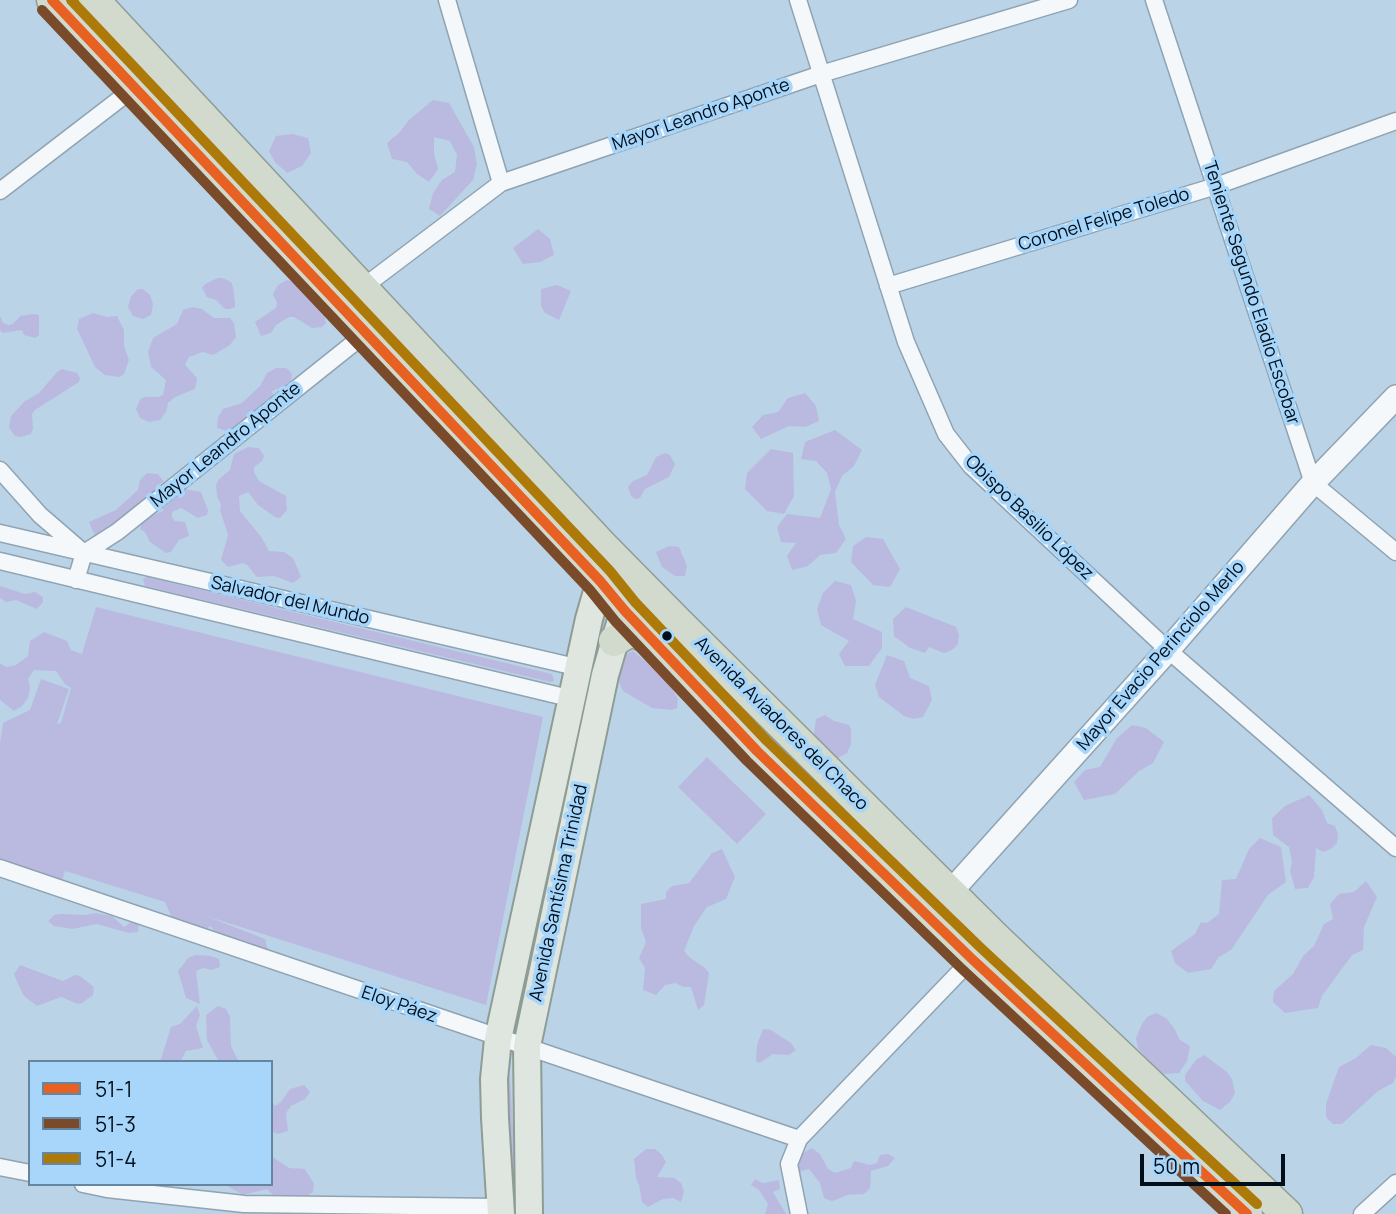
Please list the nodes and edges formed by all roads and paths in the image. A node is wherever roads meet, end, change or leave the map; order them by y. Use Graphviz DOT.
graph roads {
  1 [pos="52,0"];
  2 [pos="94,0"];
  3 [pos="447,0"];
  4 [pos="798,0"];
  5 [pos="1069,0"];
  6 [pos="1154,0"];
  7 [pos="821,74"];
  8 [pos="134,88"];
  9 [pos="1396,121"];
  10 [pos="500,183"];
  11 [pos="1216,186"];
  12 [pos="0,191"];
  13 [pos="888,286"];
  14 [pos="362,288"];
  15 [pos="365,334"];
  16 [pos="1396,397"];
  17 [pos="0,470"];
  18 [pos="1313,482"];
  19 [pos="0,533"];
  20 [pos="1396,552"];
  21 [pos="84,553"];
  22 [pos="0,561"];
  23 [pos="636,579"];
  24 [pos="76,580"];
  25 [pos="600,581"];
  26 [pos="625,611"];
  27 [pos="653,640"];
  28 [pos="614,641"];
  29 [pos="1168,650"];
  30 [pos="580,668"];
  31 [pos="573,699"];
  32 [pos="1396,848"];
  33 [pos="0,868"];
  34 [pos="950,893"];
  35 [pos="928,916"];
  36 [pos="972,959"];
  37 [pos="498,1039"];
  38 [pos="527,1046"];
  39 [pos="799,1139"];
  40 [pos="0,1167"];
  41 [pos="28,1173"];
  42 [pos="1396,1183"];
  43 [pos="93,1186"];
  44 [pos="1250,1204"];
  45 [pos="500,1210"];
  46 [pos="529,1214"];
  47 [pos="799,1214"];
  48 [pos="1287,1214"];
  49 [pos="1362,1214"];
  1 -- 8 [label="highway, Avenida Aviadores del Chaco"];
  2 -- 14 [label="highway, Avenida Aviadores del Chaco"];
  3 -- 10 [label="street"];
  4 -- 7 [label="street, Obispo Basilio López"];
  5 -- 7 [label="street, Mayor Leandro Aponte"];
  6 -- 11 [label="street, Teniente Segundo Eladio Escobar"];
  7 -- 10 [label="street, Mayor Leandro Aponte"];
  7 -- 13 [label="street, Obispo Basilio López"];
  8 -- 12 [label="street"];
  8 -- 15 [label="highway, Avenida Aviadores del Chaco"];
  9 -- 11 [label="street, Coronel Felipe Toledo"];
  10 -- 14 [label="street, Mayor Leandro Aponte"];
  11 -- 13 [label="street, Coronel Felipe Toledo"];
  11 -- 18 [label="street, Teniente Segundo Eladio Escobar"];
  13 -- 29 [label="street, Obispo Basilio López"];
  14 -- 23 [label="highway, Avenida Aviadores del Chaco"];
  15 -- 21 [label="street, Mayor Leandro Aponte"];
  15 -- 25 [label="highway, Avenida Aviadores del Chaco"];
  16 -- 18 [label="street, Mayor Evacio Perinciolo Merlo"];
  17 -- 21 [label="street"];
  18 -- 20 [label="street"];
  18 -- 29 [label="street, Mayor Evacio Perinciolo Merlo"];
  19 -- 21 [label="street, Salvador del Mundo"];
  21 -- 24 [label="street"];
  21 -- 30 [label="street, Salvador del Mundo"];
  22 -- 24 [label="street, Salvador del Mundo"];
  23 -- 26 [label="main road, Avenida Santísima Trinidad"];
  23 -- 34 [label="highway, Avenida Aviadores del Chaco"];
  24 -- 31 [label="street, Salvador del Mundo"];
  25 -- 26 [label="highway, Avenida Aviadores del Chaco"];
  25 -- 30 [label="main road, Avenida Santísima Trinidad"];
  26 -- 27 [label="highway, Avenida Aviadores del Chaco"];
  26 -- 28 [label="main road, Avenida Santísima Trinidad"];
  27 -- 28 [label="highway"];
  27 -- 35 [label="highway, Avenida Aviadores del Chaco"];
  28 -- 38 [label="main road, Avenida Santísima Trinidad"];
  29 -- 32 [label="street, Obispo Basilio López"];
  29 -- 34 [label="street, Mayor Evacio Perinciolo Merlo"];
  30 -- 31 [label="main road, Avenida Santísima Trinidad"];
  31 -- 37 [label="main road, Avenida Santísima Trinidad"];
  33 -- 37 [label="street, Eloy Páez"];
  34 -- 35 [label="street, Mayor Evacio Perinciolo Merlo"];
  34 -- 44 [label="highway, Avenida Aviadores del Chaco"];
  35 -- 36 [label="highway, Avenida Aviadores del Chaco"];
  36 -- 39 [label="street"];
  36 -- 44 [label="highway, Avenida Aviadores del Chaco"];
  37 -- 38 [label="street, Eloy Páez"];
  37 -- 45 [label="main road, Avenida Santísima Trinidad"];
  38 -- 39 [label="street, Eloy Páez"];
  38 -- 46 [label="main road, Avenida Santísima Trinidad"];
  39 -- 47 [label="street"];
  40 -- 41 [label="street"];
  42 -- 49 [label="street"];
  43 -- 45 [label="street"];
  44 -- 48 [label="highway, Avenida Aviadores del Chaco"];
}
